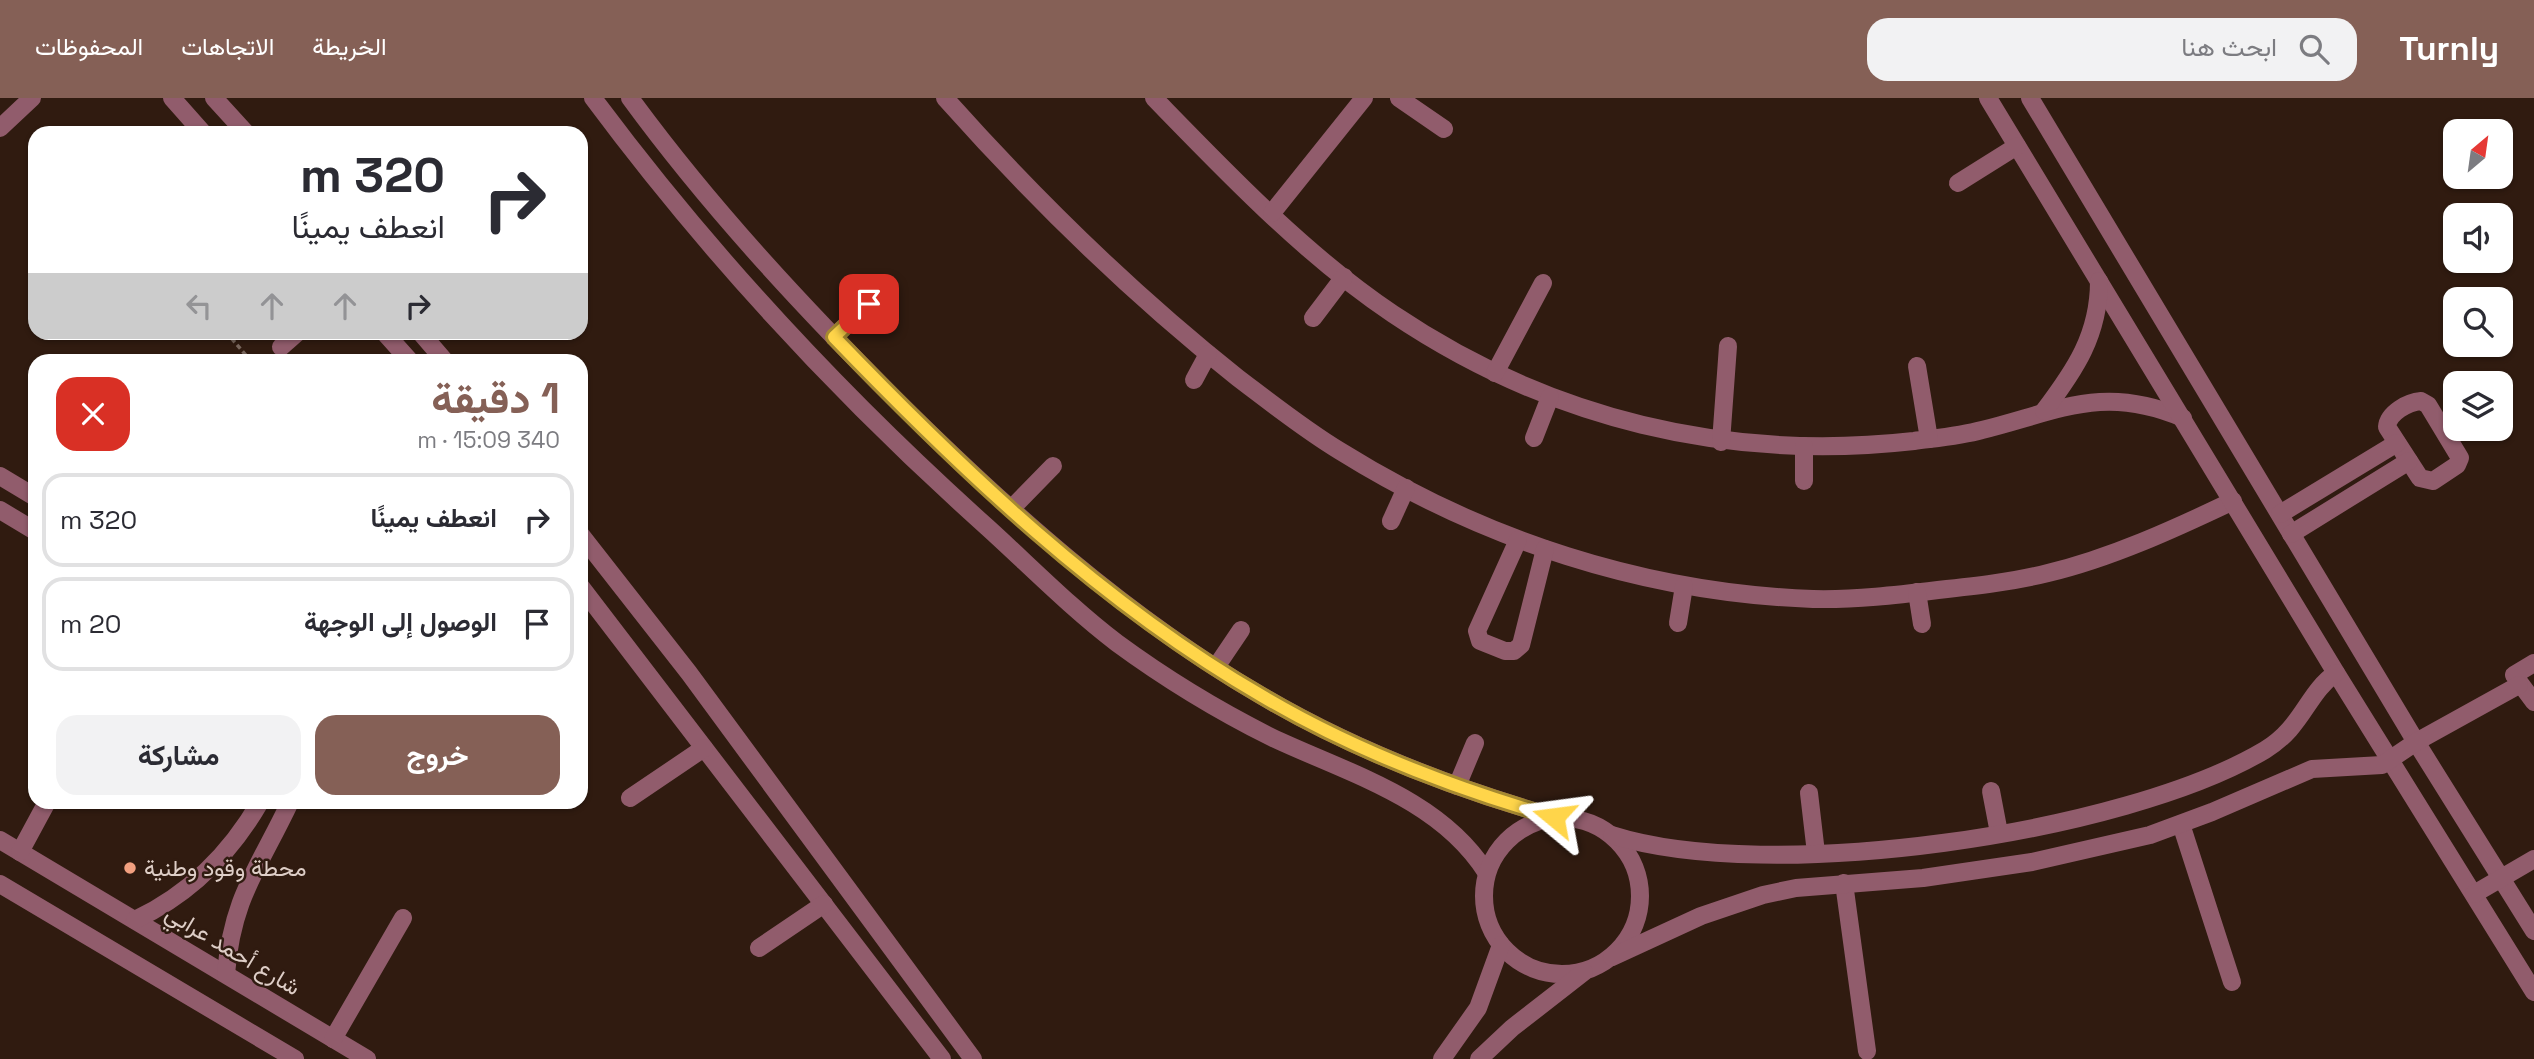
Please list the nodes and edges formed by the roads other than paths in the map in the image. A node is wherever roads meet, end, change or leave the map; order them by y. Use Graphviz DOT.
graph roads {
  1 [pos="33,98"];
  2 [pos="172,98"];
  3 [pos="214,98"];
  4 [pos="593,98"];
  5 [pos="630,98"];
  6 [pos="945,98"];
  7 [pos="1154,98"];
  8 [pos="1364,98"];
  9 [pos="1399,98"];
  10 [pos="1988,98"];
  11 [pos="2030,98"];
  12 [pos="197,126"];
  13 [pos="240,126"];
  14 [pos="0,128"];
  15 [pos="1444,129"];
  16 [pos="2017,146"];
  17 [pos="1958,183"];
  18 [pos="1272,213"];
  19 [pos="1344,277"];
  20 [pos="2099,281"];
  21 [pos="1543,283"];
  22 [pos="869,304"];
  23 [pos="1313,318"];
  24 [pos="834,337"];
  25 [pos="289,340"];
  26 [pos="391,340"];
  27 [pos="427,340"];
  28 [pos="1728,346"];
  29 [pos="281,347"];
  30 [pos="404,354"];
  31 [pos="438,354"];
  32 [pos="1209,354"];
  33 [pos="1917,366"];
  34 [pos="1495,373"];
  35 [pos="1194,380"];
  36 [pos="1550,397"];
  37 [pos="2044,411"];
  38 [pos="2183,418"];
  39 [pos="1534,438"];
  40 [pos="1928,439"];
  41 [pos="1721,442"];
  42 [pos="2397,443"];
  43 [pos="1804,446"];
  44 [pos="2409,461"];
  45 [pos="1053,466"];
  46 [pos="0,476"];
  47 [pos="1804,481"];
  48 [pos="1406,488"];
  49 [pos="28,493"];
  50 [pos="2233,501"];
  51 [pos="1012,508"];
  52 [pos="0,510"];
  53 [pos="2280,514"];
  54 [pos="28,521"];
  55 [pos="1391,521"];
  56 [pos="2291,534"];
  57 [pos="1518,540"];
  58 [pos="588,544"];
  59 [pos="1545,549"];
  60 [pos="1684,586"];
  61 [pos="1917,592"];
  62 [pos="588,601"];
  63 [pos="1678,623"];
  64 [pos="1922,624"];
  65 [pos="1241,630"];
  66 [pos="2534,663"];
  67 [pos="1216,667"];
  68 [pos="2336,673"];
  69 [pos="2519,685"];
  70 [pos="2534,702"];
  71 [pos="2416,742"];
  72 [pos="1475,743"];
  73 [pos="704,748"];
  74 [pos="2391,758"];
  75 [pos="1457,786"];
  76 [pos="1991,791"];
  77 [pos="1809,793"];
  78 [pos="630,798"];
  79 [pos="43,809"];
  80 [pos="255,809"];
  81 [pos="286,809"];
  82 [pos="1554,817"];
  83 [pos="2181,824"];
  84 [pos="1999,833"];
  85 [pos="1612,835"];
  86 [pos="0,840"];
  87 [pos="20,852"];
  88 [pos="1816,853"];
  89 [pos="2534,859"];
  90 [pos="1486,872"];
  91 [pos="2500,877"];
  92 [pos="1844,883"];
  93 [pos="0,884"];
  94 [pos="2474,894"];
  95 [pos="824,904"];
  96 [pos="403,918"];
  97 [pos="135,920"];
  98 [pos="2534,931"];
  99 [pos="1500,945"];
  100 [pos="758,948"];
  101 [pos="1612,957"];
  102 [pos="1584,971"];
  103 [pos="226,974"];
  104 [pos="2232,982"];
  105 [pos="2534,992"];
  106 [pos="333,1039"];
  107 [pos="1867,1051"];
  108 [pos="1487,1056"];
  109 [pos="295,1059"];
  110 [pos="367,1059"];
  111 [pos="941,1059"];
  112 [pos="973,1059"];
  113 [pos="1442,1059"];
  1 -- 14 [label="street"];
  2 -- 12 [label="street"];
  3 -- 13 [label="street"];
  4 -- 90 [label="street"];
  5 -- 24 [label="street"];
  6 -- 32 [label="street"];
  7 -- 18 [label="street"];
  8 -- 18 [label="street"];
  9 -- 15 [label="street"];
  10 -- 16 [label="street"];
  11 -- 53 [label="street"];
  16 -- 17 [label="street"];
  16 -- 20 [label="street"];
  18 -- 19 [label="street"];
  19 -- 23 [label="street"];
  19 -- 34 [label="street"];
  20 -- 37 [label="street"];
  20 -- 38 [label="street"];
  21 -- 34 [label="street"];
  22 -- 24 [label="street"];
  24 -- 51 [label="street"];
  25 -- 29 [label="street"];
  26 -- 30 [label="street"];
  27 -- 31 [label="street"];
  28 -- 41 [label="street"];
  32 -- 35 [label="street"];
  32 -- 48 [label="street"];
  33 -- 40 [label="street"];
  34 -- 36 [label="street"];
  36 -- 39 [label="street"];
  36 -- 41 [label="street"];
  37 -- 38 [label="street"];
  37 -- 40 [label="street"];
  38 -- 50 [label="street"];
  40 -- 43 [label="street"];
  41 -- 43 [label="street"];
  42 -- 44 [label="street"];
  42 -- 44 [label="street"];
  42 -- 53 [label="street"];
  43 -- 47 [label="street"];
  44 -- 56 [label="street"];
  45 -- 51 [label="street"];
  46 -- 49 [label="street"];
  48 -- 55 [label="street"];
  48 -- 57 [label="street"];
  50 -- 61 [label="street"];
  50 -- 68 [label="street"];
  51 -- 67 [label="street"];
  52 -- 54 [label="street"];
  53 -- 56 [label="street"];
  56 -- 71 [label="street"];
  57 -- 59 [label="street"];
  57 -- 59 [label="street"];
  58 -- 112 [label="street"];
  59 -- 60 [label="street"];
  60 -- 61 [label="street"];
  60 -- 63 [label="street"];
  61 -- 64 [label="street"];
  62 -- 73 [label="street"];
  65 -- 67 [label="street"];
  66 -- 69 [label="street"];
  67 -- 75 [label="street"];
  68 -- 74 [label="street"];
  68 -- 84 [label="street"];
  69 -- 70 [label="street"];
  69 -- 71 [label="street"];
  71 -- 74 [label="street"];
  71 -- 91 [label="street"];
  72 -- 75 [label="street"];
  73 -- 78 [label="street"];
  73 -- 95 [label="street"];
  74 -- 83 [label="street"];
  74 -- 94 [label="street"];
  75 -- 82 [label="street"];
  76 -- 84 [label="street"];
  77 -- 88 [label="street"];
  79 -- 87 [label="street"];
  80 -- 97 [label="street"];
  81 -- 103 [label="street"];
  82 -- 85 [label="street"];
  82 -- 90 [label="street"];
  83 -- 92 [label="street"];
  83 -- 104 [label="street"];
  84 -- 88 [label="street"];
  85 -- 88 [label="street"];
  85 -- 101 [label="street"];
  86 -- 87 [label="street, شارع أحمد عرابي"];
  87 -- 97 [label="street, شارع أحمد عرابي"];
  89 -- 91 [label="street"];
  90 -- 99 [label="street"];
  91 -- 94 [label="street"];
  91 -- 98 [label="street"];
  92 -- 101 [label="street"];
  92 -- 107 [label="street"];
  93 -- 109 [label="street"];
  94 -- 105 [label="street"];
  95 -- 100 [label="street"];
  95 -- 111 [label="street"];
  96 -- 106 [label="street"];
  97 -- 103 [label="street, شارع أحمد عرابي"];
  99 -- 102 [label="street"];
  99 -- 113 [label="street"];
  101 -- 102 [label="street"];
  102 -- 108 [label="street"];
  103 -- 106 [label="street, شارع أحمد عرابي"];
  106 -- 110 [label="street, شارع أحمد عرابي"];
}
